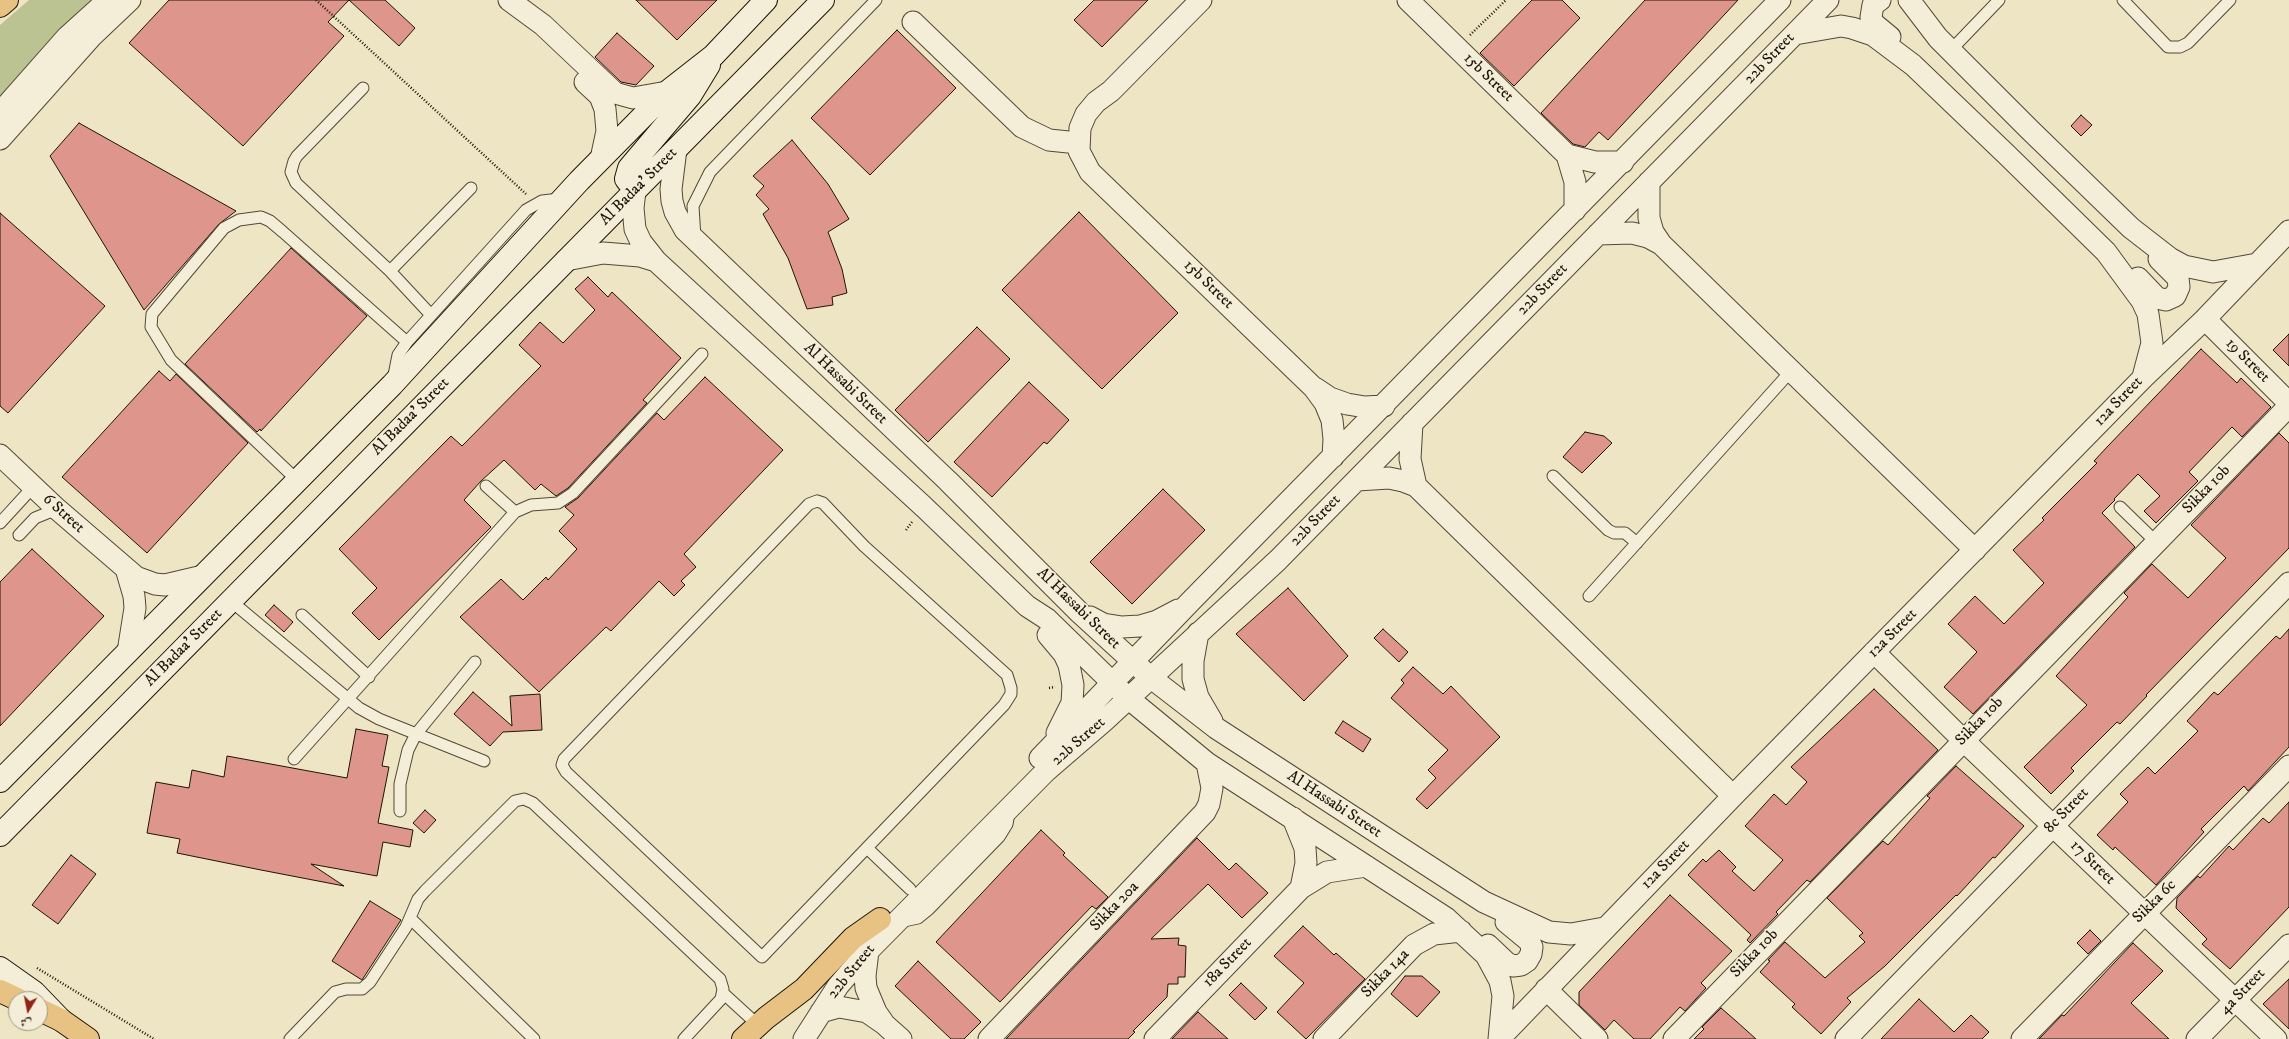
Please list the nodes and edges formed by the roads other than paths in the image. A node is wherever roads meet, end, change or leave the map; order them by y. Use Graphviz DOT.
graph roads {
  1 [pos="6,0"];
  2 [pos="108,0"];
  3 [pos="130,0"];
  4 [pos="766,0"];
  5 [pos="823,0"];
  6 [pos="876,0"];
  7 [pos="1201,0"];
  8 [pos="1408,0"];
  9 [pos="1828,0"];
  10 [pos="1880,0"];
  11 [pos="1893,0"];
  12 [pos="1909,0"];
  13 [pos="1999,0"];
  14 [pos="2123,0"];
  15 [pos="2230,0"];
  16 [pos="510,1"];
  17 [pos="1778,1"];
  18 [pos="0,6"];
  19 [pos="913,22"];
  20 [pos="1795,34"];
  21 [pos="1944,44"];
  22 [pos="713,56"];
  23 [pos="1913,65"];
  24 [pos="364,88"];
  25 [pos="1112,91"];
  26 [pos="667,92"];
  27 [pos="0,113"];
  28 [pos="0,139"];
  29 [pos="1078,143"];
  30 [pos="676,149"];
  31 [pos="1567,155"];
  32 [pos="601,158"];
  33 [pos="1623,162"];
  34 [pos="1102,181"];
  35 [pos="1649,182"];
  36 [pos="471,188"];
  37 [pos="635,191"];
  38 [pos="562,198"];
  39 [pos="1575,210"];
  40 [pos="2132,228"];
  41 [pos="2289,231"];
  42 [pos="1598,234"];
  43 [pos="695,241"];
  44 [pos="1661,244"];
  45 [pos="2106,252"];
  46 [pos="566,260"];
  47 [pos="656,261"];
  48 [pos="2257,264"];
  49 [pos="390,271"];
  50 [pos="431,315"];
  51 [pos="2205,319"];
  52 [pos="407,342"];
  53 [pos="702,354"];
  54 [pos="1791,371"];
  55 [pos="2143,378"];
  56 [pos="392,386"];
  57 [pos="1314,388"];
  58 [pos="2289,402"];
  59 [pos="1384,406"];
  60 [pos="2289,406"];
  61 [pos="1412,423"];
  62 [pos="0,455"];
  63 [pos="1333,457"];
  64 [pos="1553,476"];
  65 [pos="1356,480"];
  66 [pos="298,481"];
  67 [pos="486,486"];
  68 [pos="1416,486"];
  69 [pos="33,487"];
  70 [pos="2120,507"];
  71 [pos="57,509"];
  72 [pos="514,512"];
  73 [pos="0,523"];
  74 [pos="19,535"];
  75 [pos="2156,542"];
  76 [pos="1636,543"];
  77 [pos="1975,550"];
  78 [pos="127,572"];
  79 [pos="203,576"];
  80 [pos="2289,583"];
  81 [pos="1589,596"];
  82 [pos="231,601"];
  83 [pos="1189,604"];
  84 [pos="1027,606"];
  85 [pos="1080,613"];
  86 [pos="302,616"];
  87 [pos="1198,633"];
  88 [pos="128,652"];
  89 [pos="1874,652"];
  90 [pos="474,662"];
  91 [pos="1134,662"];
  92 [pos="369,677"];
  93 [pos="1150,678"];
  94 [pos="1114,684"];
  95 [pos="1128,698"];
  96 [pos="348,700"];
  97 [pos="1216,728"];
  98 [pos="416,734"];
  99 [pos="1963,740"];
  100 [pos="1046,753"];
  101 [pos="294,759"];
  102 [pos="484,761"];
  103 [pos="1207,763"];
  104 [pos="2289,766"];
  105 [pos="0,781"];
  106 [pos="1733,796"];
  107 [pos="400,811"];
  108 [pos="1293,818"];
  109 [pos="2053,826"];
  110 [pos="0,835"];
  111 [pos="867,848"];
  112 [pos="1366,866"];
  113 [pos="1301,888"];
  114 [pos="910,889"];
  115 [pos="1484,902"];
  116 [pos="2144,913"];
  117 [pos="410,918"];
  118 [pos="888,920"];
  119 [pos="1454,925"];
  120 [pos="1604,928"];
  121 [pos="2289,945"];
  122 [pos="868,951"];
  123 [pos="0,968"];
  124 [pos="1546,989"];
  125 [pos="723,994"];
  126 [pos="2235,1000"];
  127 [pos="821,1012"];
  128 [pos="48,1014"];
  129 [pos="61,1020"];
  130 [pos="883,1023"];
  131 [pos="750,1032"];
  132 [pos="88,1039"];
  133 [pos="290,1039"];
  134 [pos="534,1039"];
  135 [pos="684,1039"];
  136 [pos="788,1039"];
  137 [pos="804,1039"];
  138 [pos="901,1039"];
  139 [pos="989,1039"];
  140 [pos="1155,1039"];
  141 [pos="1324,1039"];
  142 [pos="1499,1039"];
  143 [pos="1597,1039"];
  144 [pos="1674,1039"];
  145 [pos="1846,1039"];
  146 [pos="2022,1039"];
  147 [pos="2197,1039"];
  148 [pos="2276,1039"];
  1 -- 18 [label="main road"];
  2 -- 27 [label="street"];
  3 -- 28 [label="street"];
  4 -- 22 [label="main road"];
  5 -- 30 [label="main road, Al Badaa' Street"];
  6 -- 43 [label="lane"];
  7 -- 25 [label="street, 15b Street"];
  8 -- 31 [label="street, 15b Street"];
  9 -- 20 [label="street, 22b Street"];
  10 -- 23 [label="street"];
  11 -- 21 [label="street"];
  12 -- 21 [label="street"];
  13 -- 21 [label="lane"];
  14 -- 15 [label="lane"];
  16 -- 26 [label="street"];
  16 -- 32 [label="street"];
  17 -- 33 [label="street, 22b Street"];
  19 -- 29 [label="street"];
  20 -- 23 [label="street"];
  20 -- 35 [label="street, 22b Street"];
  21 -- 40 [label="street"];
  22 -- 26 [label="main road"];
  22 -- 37 [label="main road"];
  23 -- 45 [label="street"];
  24 -- 49 [label="lane"];
  25 -- 29 [label="street, 15b Street"];
  25 -- 34 [label="street, 15b Street"];
  26 -- 32 [label="main road"];
  29 -- 34 [label="street, 15b Street"];
  30 -- 37 [label="main road, Al Badaa' Street"];
  30 -- 43 [label="street, Al Hassabi Street"];
  31 -- 33 [label="street"];
  31 -- 39 [label="street, 15b Street"];
  32 -- 38 [label="main road"];
  33 -- 39 [label="street, 22b Street"];
  34 -- 57 [label="street, 15b Street"];
  35 -- 42 [label="street, 22b Street"];
  35 -- 44 [label="street"];
  36 -- 49 [label="lane"];
  37 -- 46 [label="main road, Al Badaa' Street"];
  37 -- 47 [label="street, Al Hassabi Street"];
  38 -- 50 [label="lane"];
  38 -- 56 [label="main road"];
  39 -- 59 [label="street, 22b Street"];
  40 -- 45 [label="street"];
  40 -- 48 [label="street"];
  41 -- 48 [label="street, 12a Street"];
  42 -- 44 [label="street"];
  42 -- 61 [label="street, 22b Street"];
  43 -- 85 [label="street, Al Hassabi Street"];
  44 -- 54 [label="street"];
  45 -- 55 [label="street"];
  46 -- 47 [label="street, Al Hassabi Street"];
  46 -- 82 [label="main road, Al Badaa' Street"];
  47 -- 84 [label="street, Al Hassabi Street"];
  48 -- 51 [label="street, 12a Street"];
  49 -- 50 [label="lane"];
  50 -- 52 [label="lane"];
  51 -- 55 [label="street, 12a Street"];
  51 -- 58 [label="street, 19 Street"];
  52 -- 56 [label="lane"];
  52 -- 66 [label="lane"];
  53 -- 72 [label="lane"];
  54 -- 76 [label="lane"];
  54 -- 77 [label="street"];
  55 -- 77 [label="street, 12a Street"];
  56 -- 66 [label="main road"];
  57 -- 59 [label="street, 15b Street"];
  57 -- 63 [label="street, 15b Street"];
  59 -- 63 [label="street, 22b Street"];
  60 -- 75 [label="street, Sikka 10b"];
  61 -- 65 [label="street, 22b Street"];
  61 -- 68 [label="street"];
  62 -- 69 [label="street, 6 Street"];
  63 -- 83 [label="street, 22b Street"];
  64 -- 76 [label="lane"];
  65 -- 68 [label="street"];
  65 -- 87 [label="street, 22b Street"];
  66 -- 79 [label="main road"];
  67 -- 72 [label="lane"];
  68 -- 106 [label="street"];
  69 -- 71 [label="street, 6 Street"];
  69 -- 73 [label="lane"];
  70 -- 75 [label="lane"];
  71 -- 74 [label="lane"];
  71 -- 78 [label="street, 6 Street"];
  72 -- 92 [label="lane"];
  75 -- 99 [label="street, Sikka 10b"];
  76 -- 81 [label="lane"];
  77 -- 89 [label="street, 12a Street"];
  78 -- 79 [label="street, 6 Street"];
  78 -- 88 [label="street"];
  79 -- 88 [label="main road"];
  80 -- 109 [label="street, 8c Street"];
  82 -- 96 [label="lane"];
  82 -- 110 [label="main road, Al Badaa' Street"];
  83 -- 85 [label="street"];
  83 -- 91 [label="street, 22b Street"];
  84 -- 94 [label="street, Al Hassabi Street"];
  84 -- 100 [label="street"];
  85 -- 91 [label="street, Al Hassabi Street"];
  86 -- 92 [label="lane"];
  87 -- 93 [label="street, 22b Street"];
  87 -- 97 [label="street"];
  88 -- 105 [label="main road"];
  89 -- 99 [label="street, 17 Street"];
  89 -- 106 [label="street, 12a Street"];
  90 -- 98 [label="lane"];
  91 -- 93 [label="street, Al Hassabi Street"];
  91 -- 94 [label="street, 22b Street"];
  92 -- 96 [label="lane"];
  93 -- 95 [label="street, 22b Street"];
  93 -- 97 [label="street, Al Hassabi Street"];
  94 -- 95 [label="street, Al Hassabi Street"];
  94 -- 100 [label="street, 22b Street"];
  95 -- 103 [label="street, Al Hassabi Street"];
  95 -- 118 [label="street, 22b Street"];
  96 -- 98 [label="lane"];
  96 -- 101 [label="lane"];
  97 -- 115 [label="street, Al Hassabi Street"];
  98 -- 102 [label="lane"];
  98 -- 107 [label="lane"];
  99 -- 109 [label="street, 17 Street"];
  99 -- 144 [label="street, Sikka 10b"];
  100 -- 114 [label="street, 22b Street"];
  103 -- 108 [label="street, Al Hassabi Street"];
  103 -- 139 [label="street, Sikka 20a"];
  104 -- 116 [label="street, Sikka 6c"];
  106 -- 120 [label="street, 12a Street"];
  108 -- 112 [label="street, Al Hassabi Street"];
  108 -- 113 [label="street"];
  109 -- 116 [label="street, 17 Street"];
  109 -- 145 [label="street, 8c Street"];
  111 -- 111 [label="lane"];
  111 -- 114 [label="lane"];
  112 -- 113 [label="street, 18a Street"];
  112 -- 119 [label="street, Al Hassabi Street"];
  113 -- 140 [label="street, 18a Street"];
  114 -- 118 [label="street, 22b Street"];
  115 -- 119 [label="street"];
  115 -- 120 [label="street, Al Hassabi Street"];
  116 -- 126 [label="street, 17 Street"];
  116 -- 146 [label="street, Sikka 6c"];
  117 -- 125 [label="lane"];
  117 -- 133 [label="lane"];
  117 -- 134 [label="lane"];
  118 -- 122 [label="street, 22b Street"];
  118 -- 131 [label="main road"];
  118 -- 136 [label="street, 22b Street"];
  119 -- 141 [label="street, Sikka 14a"];
  119 -- 142 [label="street, Al Hassabi Street"];
  120 -- 124 [label="street, 12a Street"];
  121 -- 126 [label="street, 4a Street"];
  122 -- 127 [label="street, 22b Street"];
  122 -- 130 [label="street"];
  123 -- 129 [label="main road"];
  124 -- 142 [label="street, 12a Street"];
  124 -- 143 [label="street"];
  125 -- 131 [label="lane"];
  125 -- 135 [label="lane"];
  126 -- 147 [label="street, 4a Street"];
  126 -- 148 [label="street, 17 Street"];
  127 -- 130 [label="street"];
  127 -- 137 [label="street, 22b Street"];
  128 -- 129 [label="main road"];
  129 -- 132 [label="main road"];
  130 -- 138 [label="street"];
}
